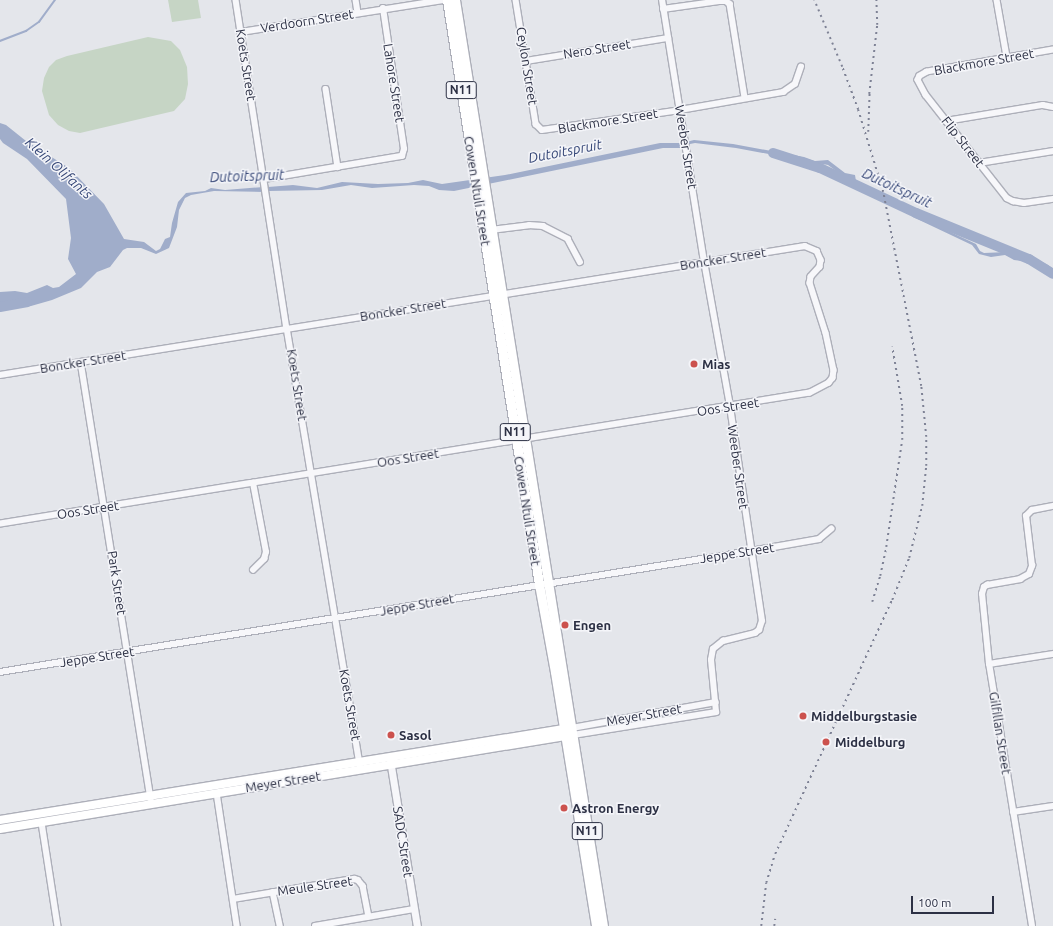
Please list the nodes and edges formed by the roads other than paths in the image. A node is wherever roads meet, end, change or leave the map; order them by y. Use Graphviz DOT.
graph roads {
  1 [pos="236,0"];
  2 [pos="356,0"];
  3 [pos="445,0"];
  4 [pos="455,0"];
  5 [pos="516,0"];
  6 [pos="662,0"];
  7 [pos="997,0"];
  8 [pos="383,9"];
  9 [pos="663,9"];
  10 [pos="358,12"];
  11 [pos="241,32"];
  12 [pos="668,38"];
  13 [pos="1053,50"];
  14 [pos="1006,57"];
  15 [pos="526,61"];
  16 [pos="801,67"];
  17 [pos="918,80"];
  18 [pos="326,90"];
  19 [pos="745,98"];
  20 [pos="1053,107"];
  21 [pos="680,110"];
  22 [pos="946,121"];
  23 [pos="542,130"];
  24 [pos="1053,151"];
  25 [pos="979,163"];
  26 [pos="338,167"];
  27 [pos="479,178"];
  28 [pos="264,182"];
  29 [pos="481,191"];
  30 [pos="1053,199"];
  31 [pos="491,230"];
  32 [pos="580,262"];
  33 [pos="704,262"];
  34 [pos="497,295"];
  35 [pos="287,328"];
  36 [pos="81,362"];
  37 [pos="0,375"];
  38 [pos="816,391"];
  39 [pos="730,406"];
  40 [pos="520,440"];
  41 [pos="311,474"];
  42 [pos="253,483"];
  43 [pos="1053,506"];
  44 [pos="105,508"];
  45 [pos="0,524"];
  46 [pos="830,529"];
  47 [pos="751,551"];
  48 [pos="253,570"];
  49 [pos="543,584"];
  50 [pos="335,619"];
  51 [pos="129,652"];
  52 [pos="1053,654"];
  53 [pos="989,664"];
  54 [pos="0,672"];
  55 [pos="716,702"];
  56 [pos="716,712"];
  57 [pos="569,732"];
  58 [pos="390,761"];
  59 [pos="360,765"];
  60 [pos="217,793"];
  61 [pos="150,796"];
  62 [pos="152,805"];
  63 [pos="1053,806"];
  64 [pos="1013,812"];
  65 [pos="0,820"];
  66 [pos="42,823"];
  67 [pos="0,829"];
  68 [pos="273,892"];
  69 [pos="233,899"];
  70 [pos="414,909"];
  71 [pos="369,916"];
  72 [pos="58,926"];
  73 [pos="237,926"];
  74 [pos="280,926"];
  75 [pos="314,926"];
  76 [pos="417,926"];
  77 [pos="596,926"];
  78 [pos="603,926"];
  79 [pos="1032,926"];
  1 -- 11 [label="street, Koets Street"];
  2 -- 10 [label="street"];
  3 -- 8 [label="street, Verdoorn Street"];
  3 -- 27 [label="highway, Cowen Ntuli Street / N11"];
  4 -- 27 [label="highway, Cowen Ntuli Street / N11"];
  5 -- 15 [label="street, Ceylon Street"];
  6 -- 9 [label="street, Weeber Street"];
  7 -- 14 [label="street"];
  8 -- 10 [label="street, Verdoorn Street"];
  8 -- 26 [label="street, Lahore Street"];
  9 -- 12 [label="street, Weeber Street"];
  9 -- 19 [label="street"];
  10 -- 11 [label="street, Verdoorn Street"];
  11 -- 28 [label="street, Koets Street"];
  12 -- 15 [label="street, Nero Street"];
  12 -- 21 [label="street, Weeber Street"];
  13 -- 14 [label="street, Blackmore Street"];
  14 -- 17 [label="street, Blackmore Street"];
  15 -- 23 [label="street, Ceylon Street"];
  16 -- 19 [label="street, Blackmore Street"];
  17 -- 22 [label="street, Flip Street"];
  18 -- 26 [label="street"];
  19 -- 21 [label="street, Blackmore Street"];
  20 -- 22 [label="street"];
  21 -- 23 [label="street, Blackmore Street"];
  21 -- 33 [label="street, Weeber Street"];
  22 -- 25 [label="street, Flip Street"];
  24 -- 25 [label="street"];
  25 -- 30 [label="street, Flip Street"];
  26 -- 28 [label="street"];
  27 -- 29 [label="highway, Cowen Ntuli Street / N11"];
  28 -- 35 [label="street, Koets Street"];
  29 -- 31 [label="highway, Cowen Ntuli Street / N11"];
  29 -- 34 [label="highway, Cowen Ntuli Street / N11"];
  31 -- 32 [label="street"];
  31 -- 34 [label="highway, Cowen Ntuli Street / N11"];
  33 -- 34 [label="street, Boncker Street"];
  33 -- 38 [label="street, Boncker Street"];
  33 -- 39 [label="street, Weeber Street"];
  34 -- 35 [label="street, Boncker Street"];
  34 -- 40 [label="highway, Cowen Ntuli Street / N11"];
  35 -- 36 [label="street, Boncker Street"];
  35 -- 41 [label="street, Koets Street"];
  36 -- 37 [label="street, Boncker Street"];
  36 -- 44 [label="street, Park Street"];
  38 -- 39 [label="street, Oos Street"];
  39 -- 40 [label="street, Oos Street"];
  39 -- 47 [label="street, Weeber Street"];
  40 -- 41 [label="street, Oos Street"];
  40 -- 49 [label="highway, Cowen Ntuli Street / N11"];
  41 -- 42 [label="street, Oos Street"];
  41 -- 50 [label="street, Koets Street"];
  42 -- 44 [label="street, Oos Street"];
  42 -- 48 [label="street"];
  43 -- 53 [label="street, Gilfillan Street"];
  44 -- 45 [label="street, Oos Street"];
  44 -- 51 [label="street, Park Street"];
  46 -- 47 [label="street, Jeppe Street"];
  47 -- 49 [label="street, Jeppe Street"];
  47 -- 55 [label="street, Weeber Street"];
  49 -- 50 [label="street, Jeppe Street"];
  49 -- 57 [label="highway, Cowen Ntuli Street / N11"];
  50 -- 51 [label="street, Jeppe Street"];
  50 -- 59 [label="street, Koets Street"];
  51 -- 54 [label="street, Jeppe Street"];
  51 -- 61 [label="street, Park Street"];
  52 -- 53 [label="street"];
  53 -- 64 [label="street, Gilfillan Street"];
  55 -- 56 [label="street, Weeber Street"];
  55 -- 57 [label="street, Meyer Street"];
  56 -- 57 [label="street, Meyer Street"];
  57 -- 58 [label="main road, Meyer Street"];
  57 -- 77 [label="highway, Cowen Ntuli Street / N11"];
  57 -- 78 [label="highway, Cowen Ntuli Street / N11"];
  58 -- 59 [label="main road, Meyer Street"];
  58 -- 70 [label="street, SADC Street"];
  59 -- 60 [label="main road, Meyer Street"];
  59 -- 61 [label="main road"];
  60 -- 62 [label="main road, Meyer Street"];
  60 -- 69 [label="street"];
  61 -- 62 [label="street, Park Street"];
  61 -- 65 [label="main road"];
  62 -- 66 [label="main road, Meyer Street"];
  63 -- 64 [label="street"];
  64 -- 79 [label="street, Gilfillan Street"];
  66 -- 67 [label="main road, Meyer Street"];
  66 -- 72 [label="street"];
  68 -- 69 [label="street, Meule Street"];
  68 -- 71 [label="street, Meule Street"];
  68 -- 74 [label="street"];
  69 -- 73 [label="street"];
  70 -- 71 [label="street"];
  70 -- 76 [label="street, SADC Street"];
  71 -- 75 [label="street"];
}
